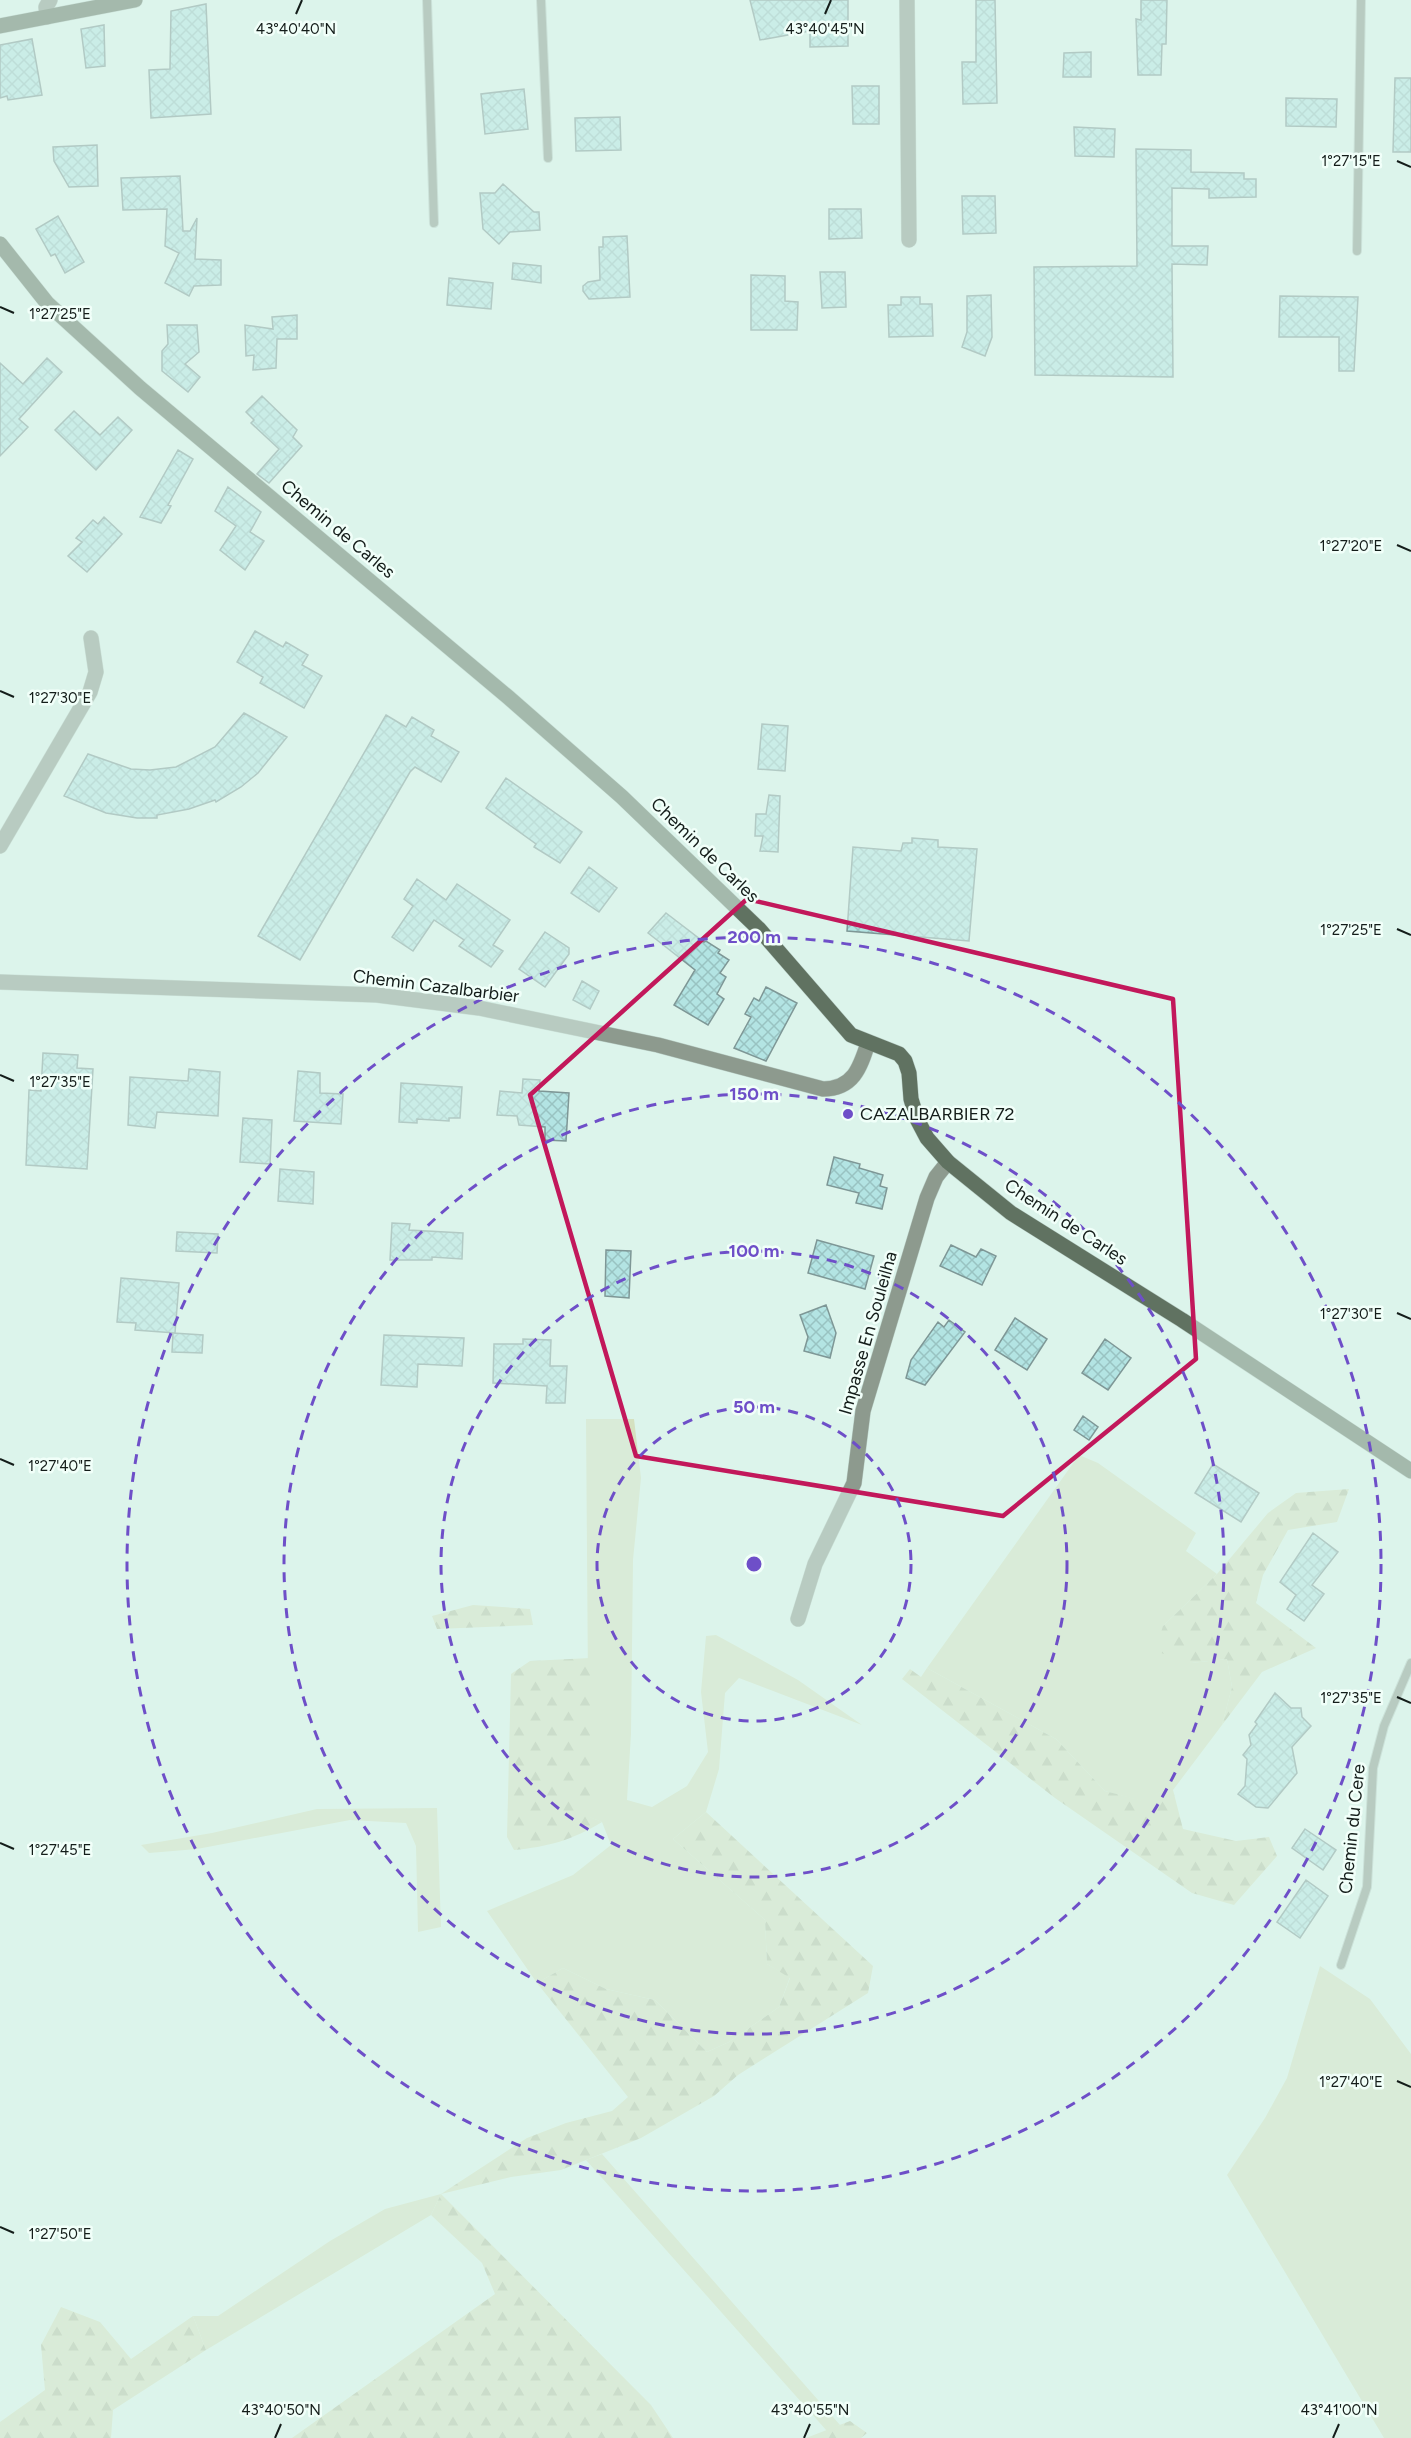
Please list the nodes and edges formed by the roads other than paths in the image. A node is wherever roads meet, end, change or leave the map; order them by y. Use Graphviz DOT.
graph roads {
  1 [pos="50,0"];
  2 [pos="135,0"];
  3 [pos="427,0"];
  4 [pos="541,0"];
  5 [pos="907,0"];
  6 [pos="1361,0"];
  7 [pos="78,5"];
  8 [pos="47,17"];
  9 [pos="0,26"];
  10 [pos="548,158"];
  11 [pos="434,223"];
  12 [pos="909,240"];
  13 [pos="0,244"];
  14 [pos="1357,251"];
  15 [pos="91,638"];
  16 [pos="0,846"];
  17 [pos="0,981"];
  18 [pos="868,1042"];
  19 [pos="948,1162"];
  20 [pos="1411,1471"];
  21 [pos="798,1619"];
  22 [pos="1411,1663"];
  23 [pos="1341,1965"];
  1 -- 8 [label="street"];
  2 -- 7 [label="street"];
  3 -- 11 [label="lane"];
  4 -- 10 [label="lane"];
  5 -- 12 [label="street"];
  6 -- 14 [label="lane"];
  7 -- 8 [label="street"];
  8 -- 9 [label="street"];
  13 -- 18 [label="street, Chemin de Carles"];
  15 -- 16 [label="street"];
  17 -- 18 [label="street, Chemin Cazalbarbier"];
  18 -- 19 [label="street, Chemin de Carles"];
  19 -- 20 [label="street, Chemin de Carles"];
  19 -- 21 [label="street, Impasse En Souleilha"];
  22 -- 23 [label="lane, Chemin du Cere"];
}
